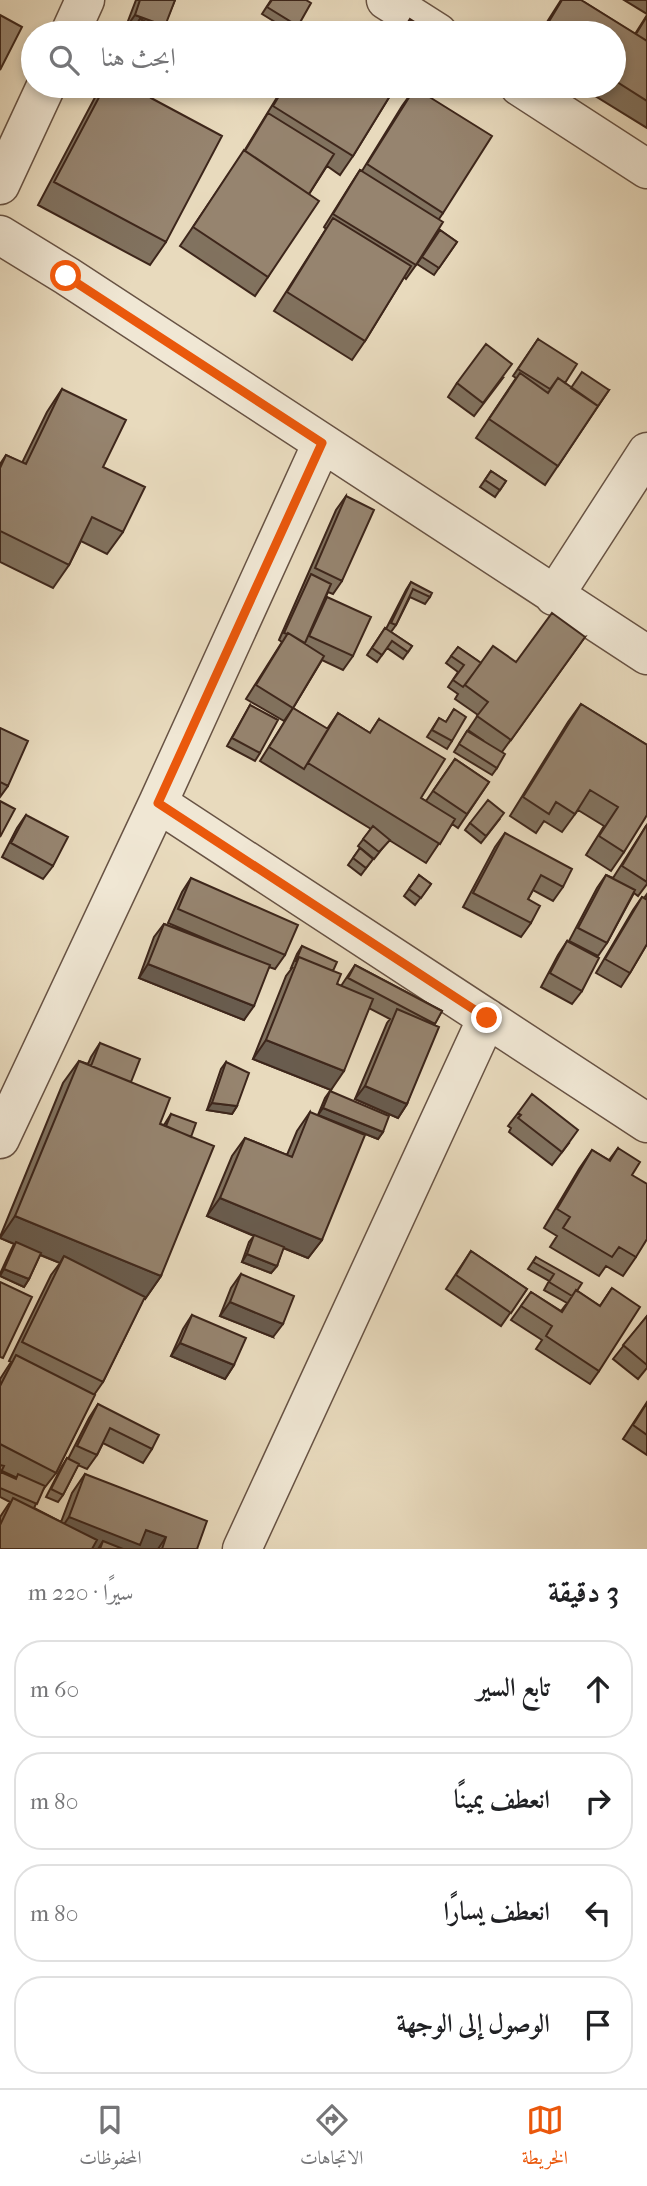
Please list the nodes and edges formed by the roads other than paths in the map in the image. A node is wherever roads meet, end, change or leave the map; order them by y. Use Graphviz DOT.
graph roads {
  1 [pos="85,0"];
  2 [pos="386,0"];
  3 [pos="75,21"];
  4 [pos="419,21"];
  5 [pos="40,98"];
  6 [pos="538,98"];
  7 [pos="647,169"];
  8 [pos="0,185"];
  9 [pos="0,235"];
  10 [pos="322,443"];
  11 [pos="647,452"];
  12 [pos="554,596"];
  13 [pos="647,655"];
  14 [pos="158,803"];
  15 [pos="487,1018"];
  16 [pos="647,1123"];
  17 [pos="2,1130"];
  18 [pos="242,1549"];
  1 -- 3 [label="street"];
  2 -- 4 [label="street"];
  5 -- 8 [label="street"];
  6 -- 7 [label="street"];
  9 -- 10 [label="street"];
  10 -- 12 [label="street"];
  10 -- 14 [label="street"];
  11 -- 12 [label="street"];
  12 -- 13 [label="street"];
  14 -- 15 [label="street"];
  14 -- 17 [label="street"];
  15 -- 16 [label="street"];
  15 -- 18 [label="street"];
}
